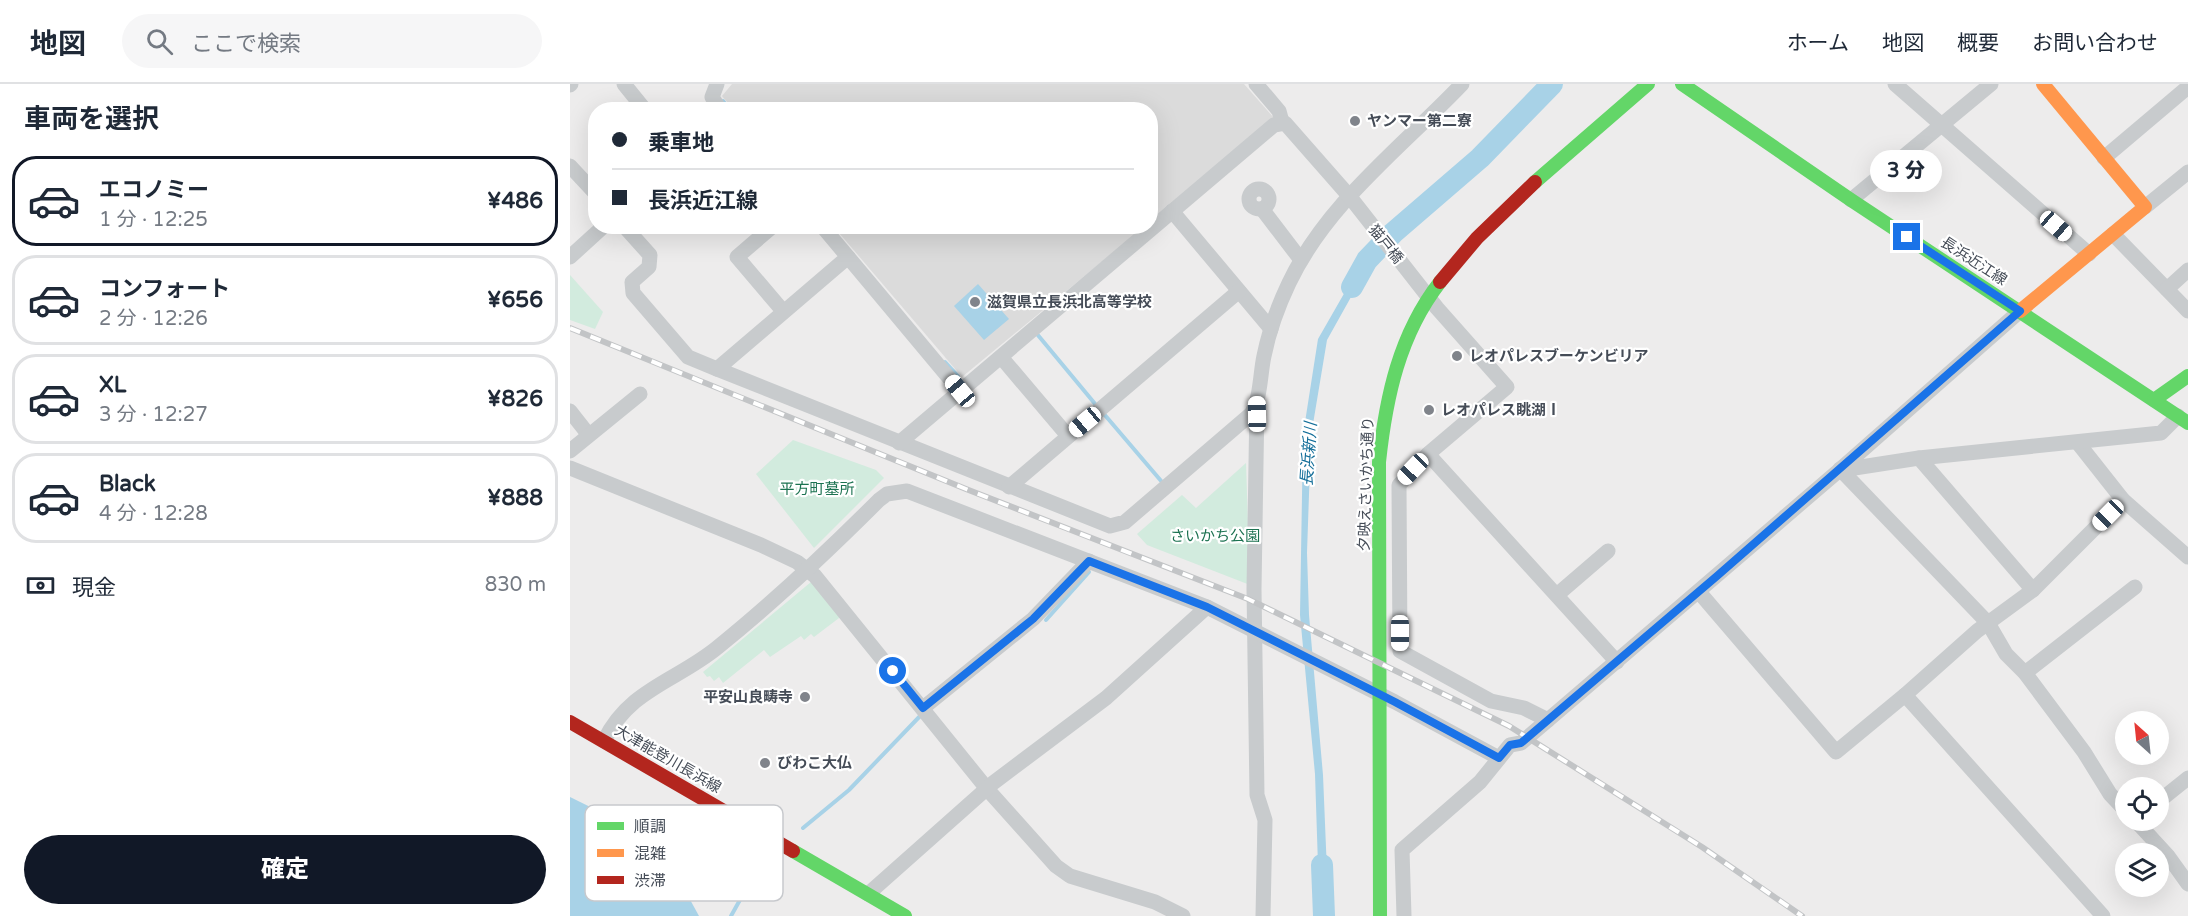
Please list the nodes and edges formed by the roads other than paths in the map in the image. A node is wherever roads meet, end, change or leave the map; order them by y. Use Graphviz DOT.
graph roads {
  1 [pos="624,84"];
  2 [pos="1256,84"];
  3 [pos="1462,84"];
  4 [pos="1647,84"];
  5 [pos="1682,84"];
  6 [pos="1895,84"];
  7 [pos="1991,84"];
  8 [pos="2047,85"];
  9 [pos="711,87"];
  10 [pos="2188,87"];
  11 [pos="638,102"];
  12 [pos="717,102"];
  13 [pos="1282,122"];
  14 [pos="1942,126"];
  15 [pos="2104,158"];
  16 [pos="570,166"];
  17 [pos="2188,172"];
  18 [pos="588,185"];
  19 [pos="1851,200"];
  20 [pos="1353,201"];
  21 [pos="2145,207"];
  22 [pos="1262,209"];
  23 [pos="1172,211"];
  24 [pos="1158,223"];
  25 [pos="595,234"];
  26 [pos="631,234"];
  27 [pos="764,234"];
  28 [pos="829,234"];
  29 [pos="1145,234"];
  30 [pos="2113,234"];
  31 [pos="2089,254"];
  32 [pos="570,257"];
  33 [pos="848,257"];
  34 [pos="1301,260"];
  35 [pos="2188,270"];
  36 [pos="2167,288"];
  37 [pos="1239,291"];
  38 [pos="1429,297"];
  39 [pos="783,311"];
  40 [pos="2020,311"];
  41 [pos="2188,311"];
  42 [pos="1271,329"];
  43 [pos="1001,357"];
  44 [pos="717,369"];
  45 [pos="2188,376"];
  46 [pos="960,391"];
  47 [pos="640,394"];
  48 [pos="1257,399"];
  49 [pos="2154,400"];
  50 [pos="570,411"];
  51 [pos="2183,420"];
  52 [pos="588,434"];
  53 [pos="1068,436"];
  54 [pos="899,442"];
  55 [pos="2078,443"];
  56 [pos="570,451"];
  57 [pos="1428,454"];
  58 [pos="1919,458"];
  59 [pos="570,468"];
  60 [pos="1841,468"];
  61 [pos="1009,487"];
  62 [pos="2123,500"];
  63 [pos="1608,551"];
  64 [pos="2188,557"];
  65 [pos="1089,561"];
  66 [pos="809,571"];
  67 [pos="2135,586"];
  68 [pos="2033,590"];
  69 [pos="1699,592"];
  70 [pos="1558,594"];
  71 [pos="1207,607"];
  72 [pos="1988,623"];
  73 [pos="1617,662"];
  74 [pos="2025,673"];
  75 [pos="1905,695"];
  76 [pos="923,708"];
  77 [pos="1548,720"];
  78 [pos="570,722"];
  79 [pos="604,741"];
  80 [pos="1499,758"];
  81 [pos="2188,778"];
  82 [pos="988,790"];
  83 [pos="2169,793"];
  84 [pos="2115,799"];
  85 [pos="714,805"];
  86 [pos="2145,831"];
  87 [pos="783,845"];
  88 [pos="2188,884"];
  89 [pos="868,894"];
  90 [pos="905,916"];
  91 [pos="1183,916"];
  92 [pos="1263,916"];
  93 [pos="1380,916"];
  94 [pos="1404,916"];
  95 [pos="2103,916"];
  1 -- 11 [label="street"];
  2 -- 13 [label="street, 猫戸橋"];
  3 -- 20 [label="street"];
  4 -- 38 [label="street, 夕映えさいかち通り"];
  5 -- 19 [label="street, 長浜近江線"];
  6 -- 14 [label="street"];
  7 -- 14 [label="street"];
  8 -- 15 [label="street"];
  9 -- 12 [label="street"];
  10 -- 15 [label="street"];
  13 -- 20 [label="street, 猫戸橋"];
  13 -- 23 [label="street"];
  14 -- 19 [label="street"];
  14 -- 31 [label="street"];
  15 -- 21 [label="street"];
  16 -- 18 [label="street"];
  17 -- 21 [label="street"];
  19 -- 40 [label="street, 長浜近江線"];
  20 -- 34 [label="street"];
  20 -- 38 [label="street, 猫戸橋"];
  21 -- 30 [label="street"];
  22 -- 34 [label="street"];
  23 -- 24 [label="street"];
  23 -- 37 [label="street"];
  25 -- 32 [label="street"];
  26 -- 44 [label="street"];
  27 -- 39 [label="street"];
  28 -- 33 [label="street"];
  29 -- 43 [label="street"];
  30 -- 31 [label="street"];
  30 -- 36 [label="street"];
  31 -- 40 [label="street"];
  33 -- 39 [label="street"];
  33 -- 46 [label="street"];
  34 -- 42 [label="street"];
  35 -- 36 [label="street"];
  36 -- 41 [label="street"];
  37 -- 42 [label="street"];
  37 -- 53 [label="street"];
  38 -- 57 [label="street, 猫戸橋"];
  38 -- 93 [label="street, 夕映えさいかち通り"];
  39 -- 44 [label="street"];
  40 -- 49 [label="street, 長浜近江線"];
  40 -- 60 [label="street"];
  42 -- 48 [label="street"];
  43 -- 46 [label="street"];
  43 -- 53 [label="street"];
  44 -- 54 [label="street"];
  45 -- 49 [label="street"];
  46 -- 54 [label="street"];
  47 -- 52 [label="street"];
  48 -- 61 [label="street"];
  48 -- 92 [label="street"];
  49 -- 51 [label="street, 長浜近江線"];
  50 -- 52 [label="street"];
  51 -- 55 [label="street"];
  52 -- 56 [label="street"];
  53 -- 61 [label="street"];
  54 -- 61 [label="street"];
  55 -- 58 [label="street"];
  55 -- 62 [label="street"];
  57 -- 70 [label="street"];
  57 -- 77 [label="street"];
  58 -- 60 [label="street"];
  58 -- 68 [label="street"];
  59 -- 66 [label="street"];
  60 -- 69 [label="street"];
  60 -- 72 [label="street"];
  62 -- 64 [label="street"];
  62 -- 68 [label="street"];
  63 -- 70 [label="street"];
  65 -- 66 [label="street"];
  65 -- 71 [label="street"];
  65 -- 76 [label="street"];
  66 -- 76 [label="street"];
  66 -- 79 [label="street"];
  67 -- 74 [label="street"];
  68 -- 72 [label="street"];
  69 -- 73 [label="street"];
  69 -- 75 [label="street"];
  70 -- 73 [label="street"];
  71 -- 80 [label="street"];
  71 -- 82 [label="street"];
  72 -- 74 [label="street"];
  72 -- 75 [label="street"];
  73 -- 77 [label="street"];
  74 -- 84 [label="street"];
  75 -- 95 [label="street"];
  76 -- 82 [label="street"];
  77 -- 80 [label="street"];
  78 -- 79 [label="street, 大津能登川長浜線"];
  79 -- 85 [label="street, 大津能登川長浜線"];
  80 -- 94 [label="street"];
  81 -- 83 [label="street"];
  82 -- 89 [label="street"];
  82 -- 91 [label="street"];
  86 -- 88 [label="street"];
  87 -- 89 [label="street, 大津能登川長浜線"];
  89 -- 90 [label="street, 大津能登川長浜線"];
}
